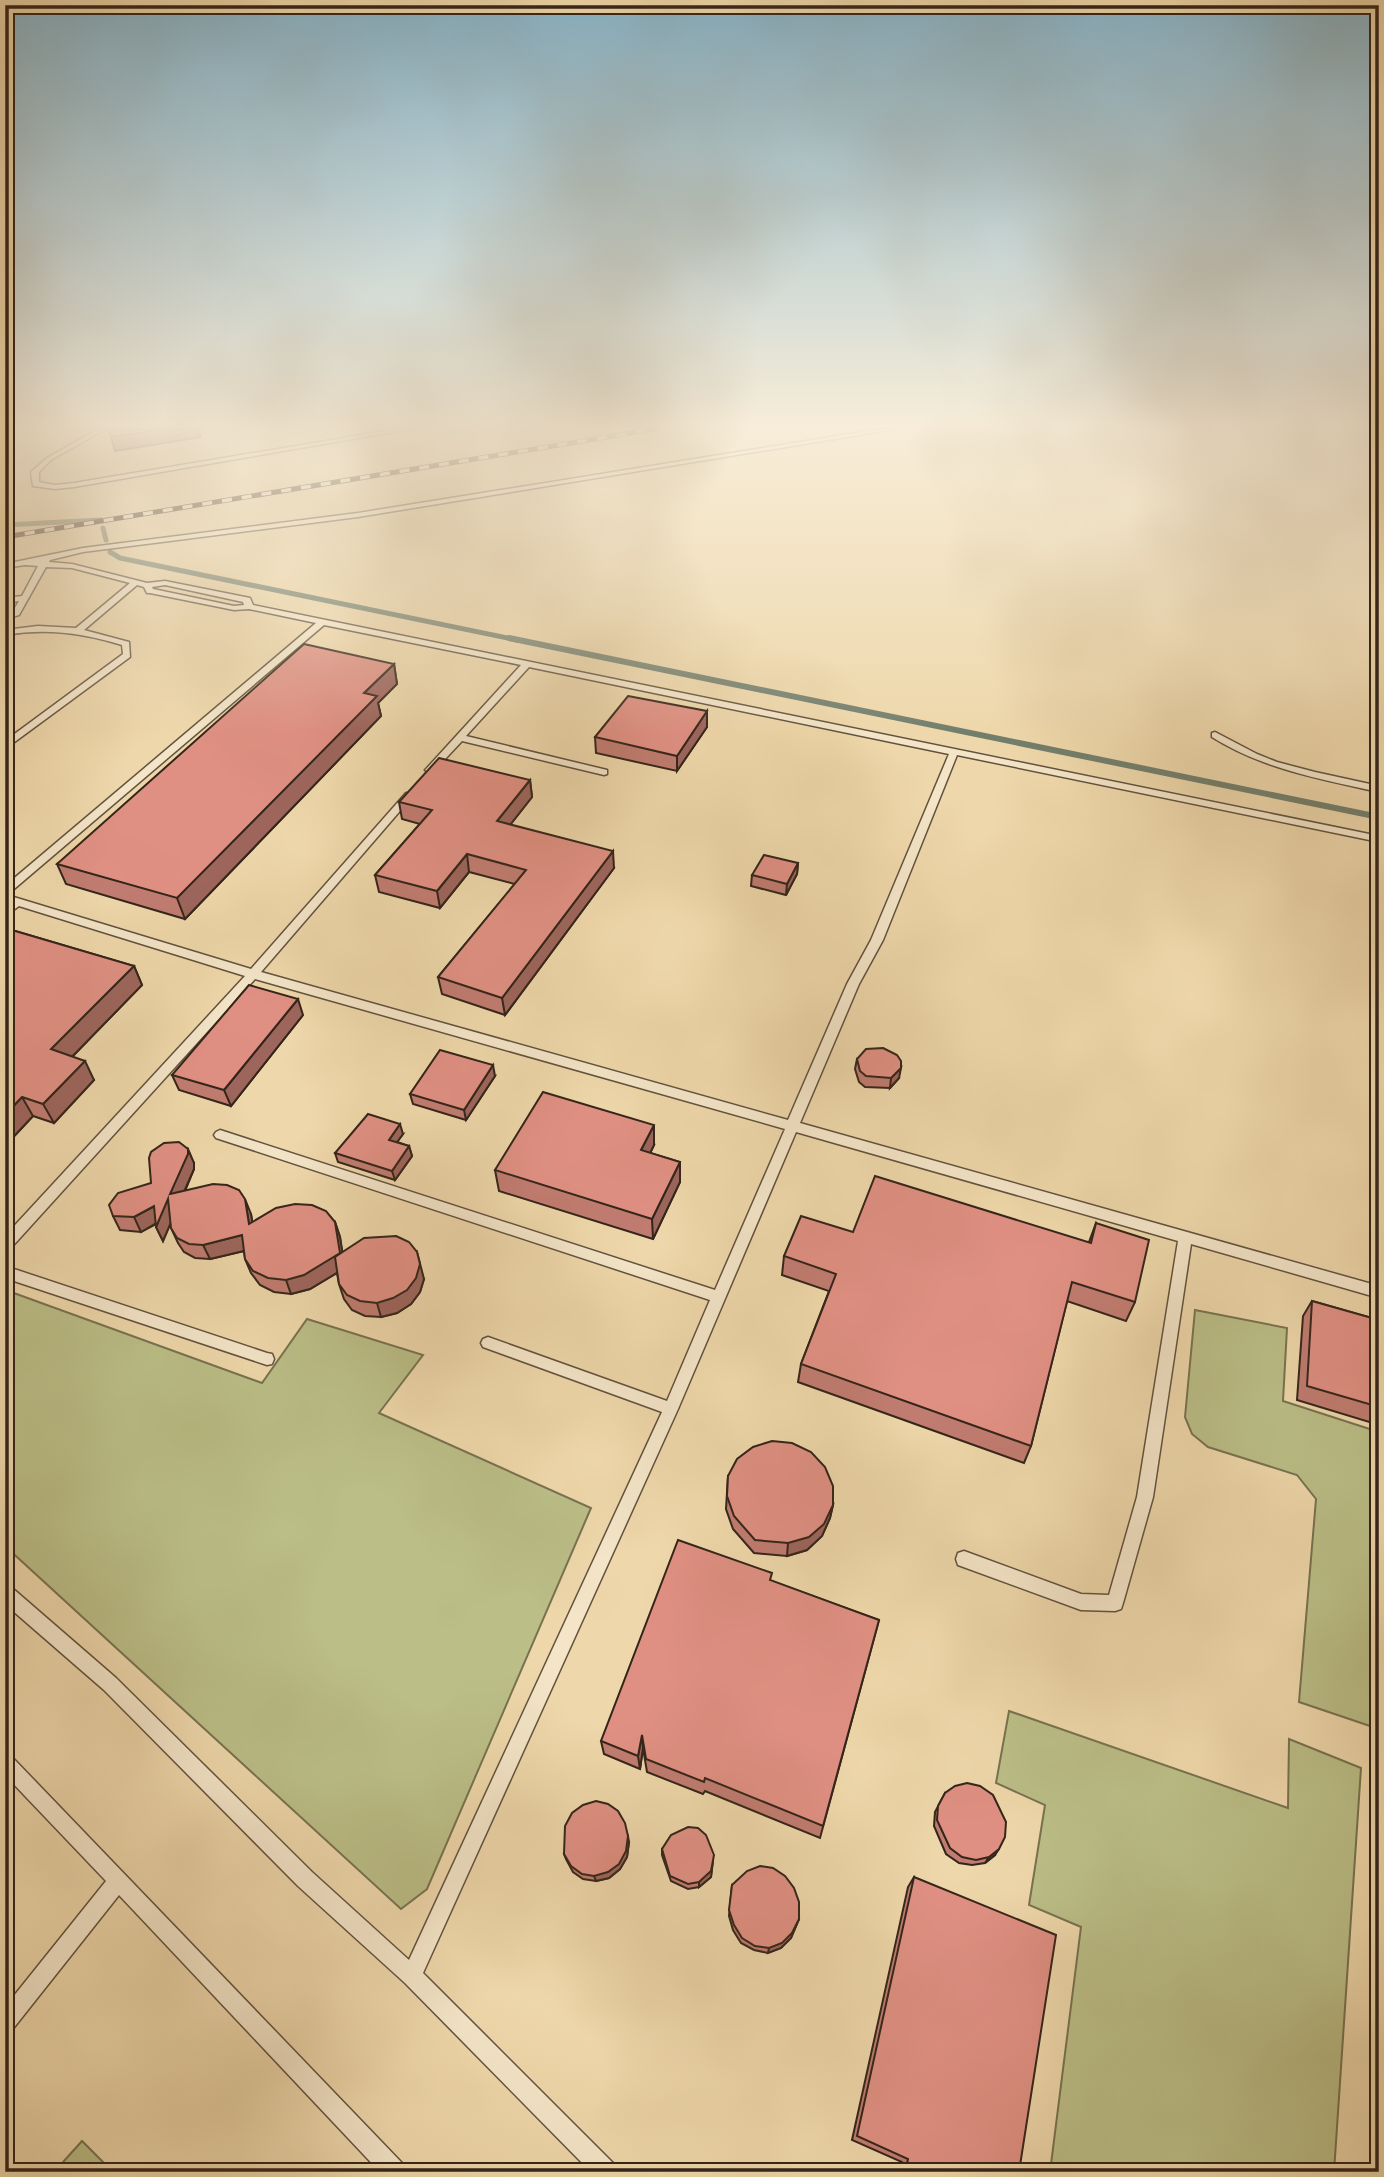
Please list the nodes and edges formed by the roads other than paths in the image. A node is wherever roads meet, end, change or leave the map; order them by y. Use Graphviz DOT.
graph roads {
  1 [pos="218,531"];
  2 [pos="45,561"];
  3 [pos="5,566"];
  4 [pos="135,582"];
  5 [pos="23,598"];
  6 [pos="5,601"];
  7 [pos="5,617"];
  8 [pos="321,623"];
  9 [pos="79,630"];
  10 [pos="5,633"];
  11 [pos="528,663"];
  12 [pos="1214,735"];
  13 [pos="459,737"];
  14 [pos="5,746"];
  15 [pos="954,752"];
  16 [pos="604,772"];
  17 [pos="423,778"];
  18 [pos="414,789"];
  19 [pos="1379,789"];
  20 [pos="1379,839"];
  21 [pos="5,892"];
  22 [pos="5,898"];
  23 [pos="18,901"];
  24 [pos="5,914"];
  25 [pos="253,974"];
  26 [pos="794,1126"];
  27 [pos="220,1135"];
  28 [pos="1185,1239"];
  29 [pos="5,1245"];
  30 [pos="5,1272"];
  31 [pos="1379,1292"];
  32 [pos="718,1297"];
  33 [pos="488,1343"];
  34 [pos="267,1359"];
  35 [pos="671,1409"];
  36 [pos="964,1559"];
  37 [pos="5,1593"];
  38 [pos="5,1762"];
  39 [pos="118,1881"];
  40 [pos="412,1976"];
  41 [pos="5,2023"];
  42 [pos="395,2172"];
  43 [pos="606,2172"];
  1 -- 2 [label="lane"];
  2 -- 3 [label="lane"];
  2 -- 4 [label="lane"];
  2 -- 5 [label="lane"];
  4 -- 8 [label="lane"];
  4 -- 9 [label="lane"];
  5 -- 6 [label="lane"];
  5 -- 7 [label="lane"];
  8 -- 11 [label="lane"];
  8 -- 21 [label="lane"];
  9 -- 10 [label="lane"];
  9 -- 14 [label="lane"];
  11 -- 13 [label="lane"];
  11 -- 15 [label="lane"];
  12 -- 19 [label="lane"];
  13 -- 16 [label="lane"];
  13 -- 17 [label="lane"];
  15 -- 20 [label="lane"];
  15 -- 26 [label="lane"];
  18 -- 25 [label="lane"];
  22 -- 23 [label="lane"];
  23 -- 24 [label="lane"];
  23 -- 25 [label="lane"];
  25 -- 26 [label="lane"];
  25 -- 29 [label="lane"];
  26 -- 28 [label="lane"];
  26 -- 32 [label="lane"];
  27 -- 32 [label="lane"];
  28 -- 31 [label="lane"];
  28 -- 36 [label="lane"];
  30 -- 34 [label="lane"];
  32 -- 35 [label="lane"];
  33 -- 35 [label="lane"];
  35 -- 40 [label="lane"];
  37 -- 40 [label="lane"];
  38 -- 39 [label="lane"];
  39 -- 41 [label="lane"];
  39 -- 42 [label="lane"];
  40 -- 43 [label="lane"];
}
